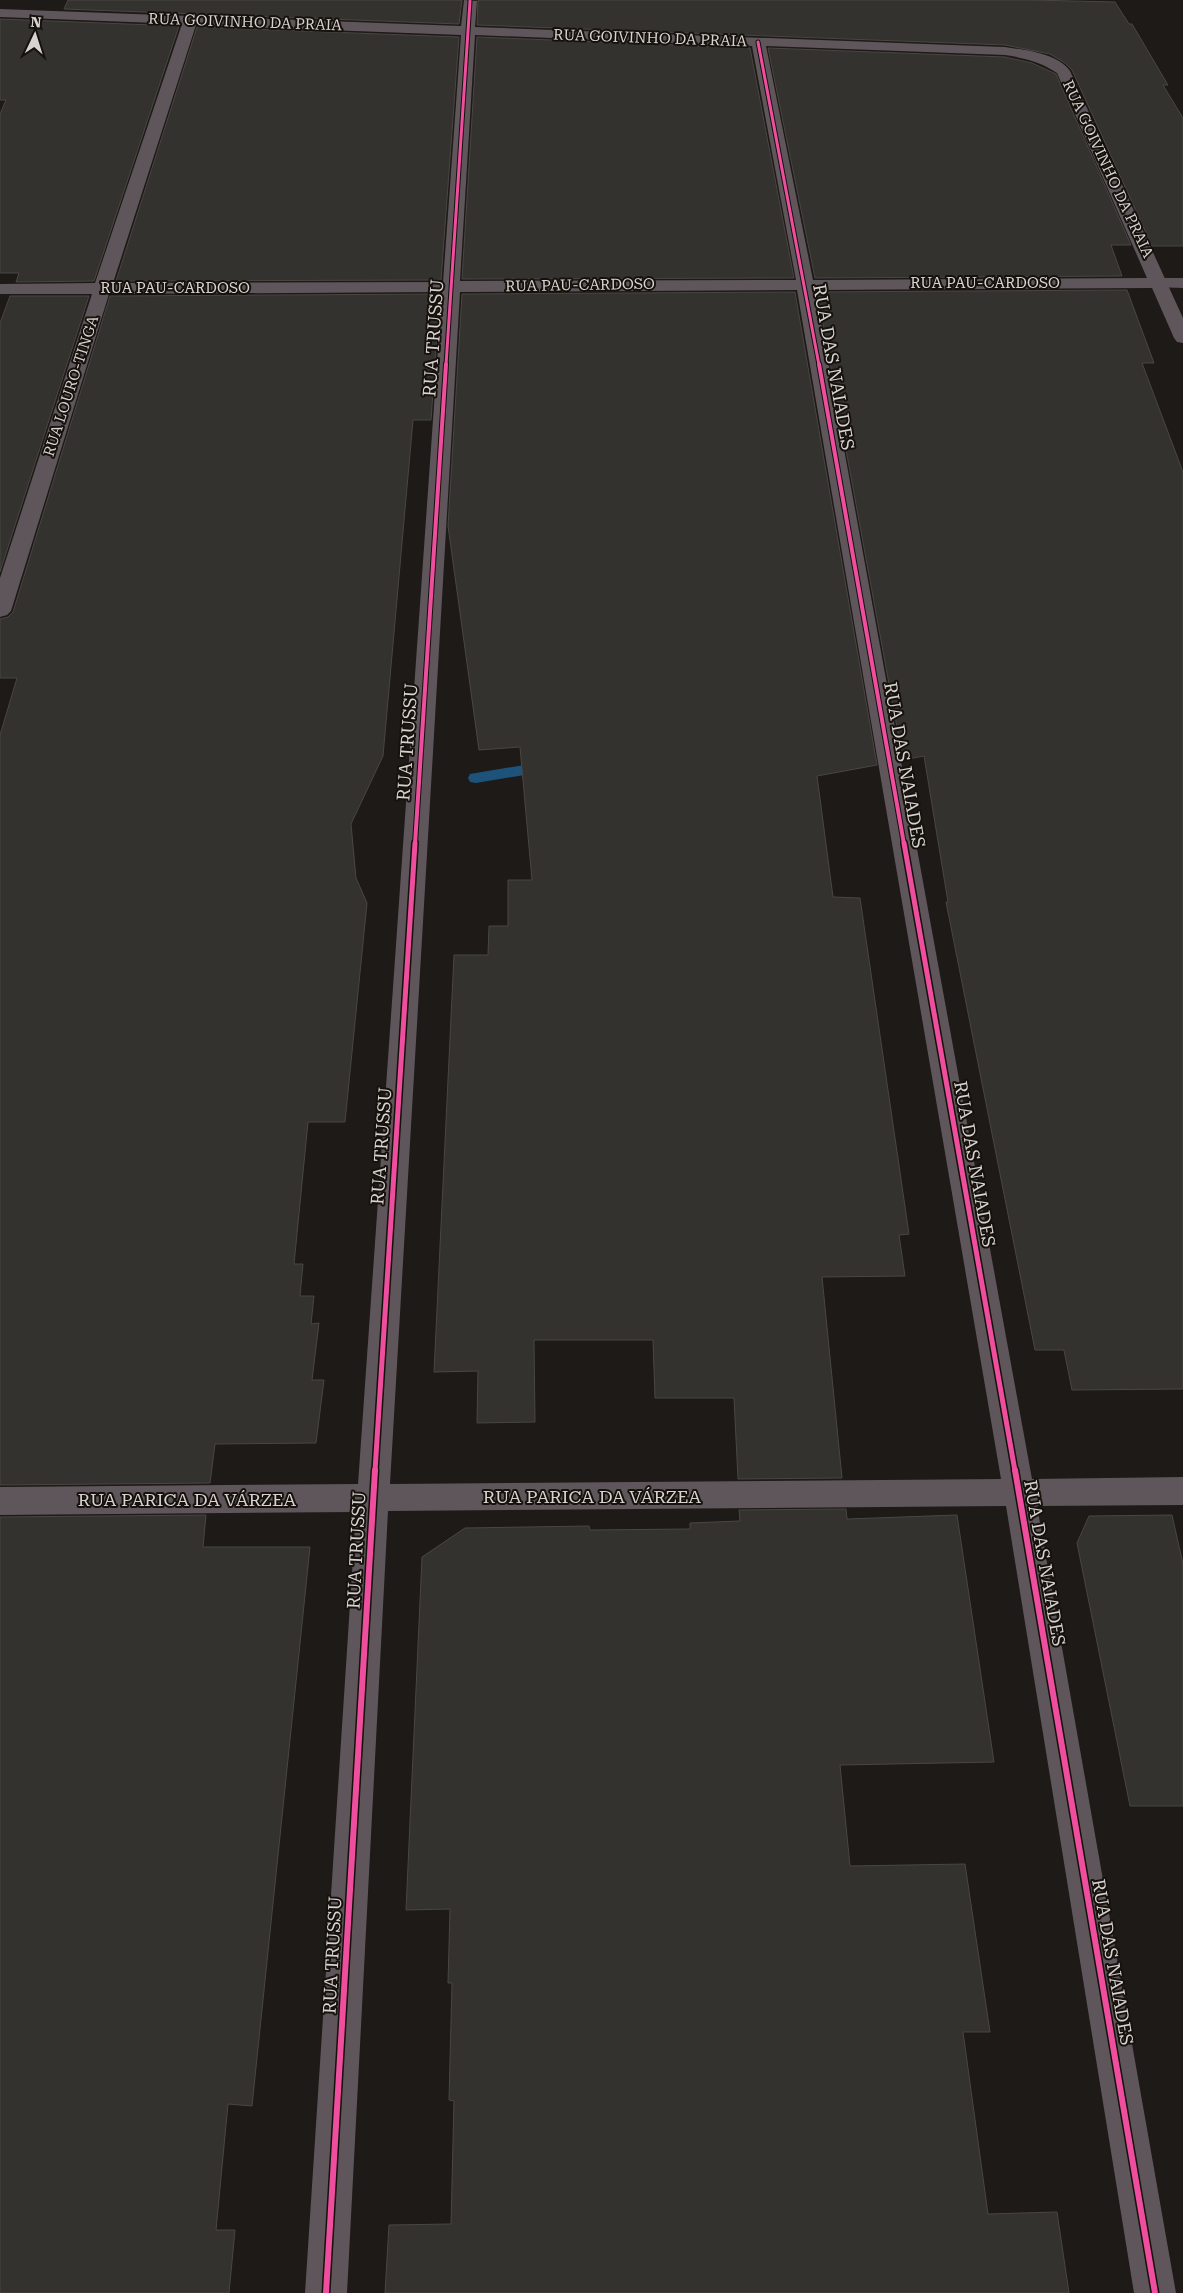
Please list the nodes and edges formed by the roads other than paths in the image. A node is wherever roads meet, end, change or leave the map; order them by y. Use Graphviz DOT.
graph roads {
  1 [pos="470,2"];
  2 [pos="0,13"];
  3 [pos="191,19"];
  4 [pos="468,30"];
  5 [pos="758,42"];
  6 [pos="1160,283"];
  7 [pos="1183,283"];
  8 [pos="805,284"];
  9 [pos="450,287"];
  10 [pos="103,288"];
  11 [pos="0,289"];
  12 [pos="1183,338"];
  13 [pos="0,611"];
  14 [pos="1183,1491"];
  15 [pos="1019,1492"];
  16 [pos="373,1498"];
  17 [pos="0,1501"];
  18 [pos="326,2293"];
  19 [pos="1155,2293"];
  1 -- 4 [label="street, RUA TRUSSU"];
  2 -- 3 [label="street, RUA GOIVINHO DA PRAIA"];
  3 -- 4 [label="street, RUA GOIVINHO DA PRAIA"];
  3 -- 10 [label="street, RUA LOURO-TINGA"];
  4 -- 5 [label="street, RUA GOIVINHO DA PRAIA"];
  4 -- 9 [label="street, RUA TRUSSU"];
  5 -- 6 [label="street, RUA GOIVINHO DA PRAIA"];
  5 -- 8 [label="street, RUA DAS NAIADES"];
  6 -- 7 [label="street, RUA PAU-CARDOSO"];
  6 -- 8 [label="street, RUA PAU-CARDOSO"];
  6 -- 12 [label="street, RUA GOIVINHO DA PRAIA"];
  8 -- 9 [label="street, RUA PAU-CARDOSO"];
  8 -- 15 [label="street, RUA DAS NAIADES"];
  9 -- 10 [label="street, RUA PAU-CARDOSO"];
  9 -- 16 [label="street, RUA TRUSSU"];
  10 -- 11 [label="street, RUA PAU-CARDOSO"];
  10 -- 13 [label="street, RUA LOURO-TINGA"];
  14 -- 15 [label="street, RUA PARICA DA VÁRZEA"];
  15 -- 16 [label="street, RUA PARICA DA VÁRZEA"];
  15 -- 19 [label="street, RUA DAS NAIADES"];
  16 -- 17 [label="street, RUA PARICA DA VÁRZEA"];
  16 -- 18 [label="street, RUA TRUSSU"];
}
